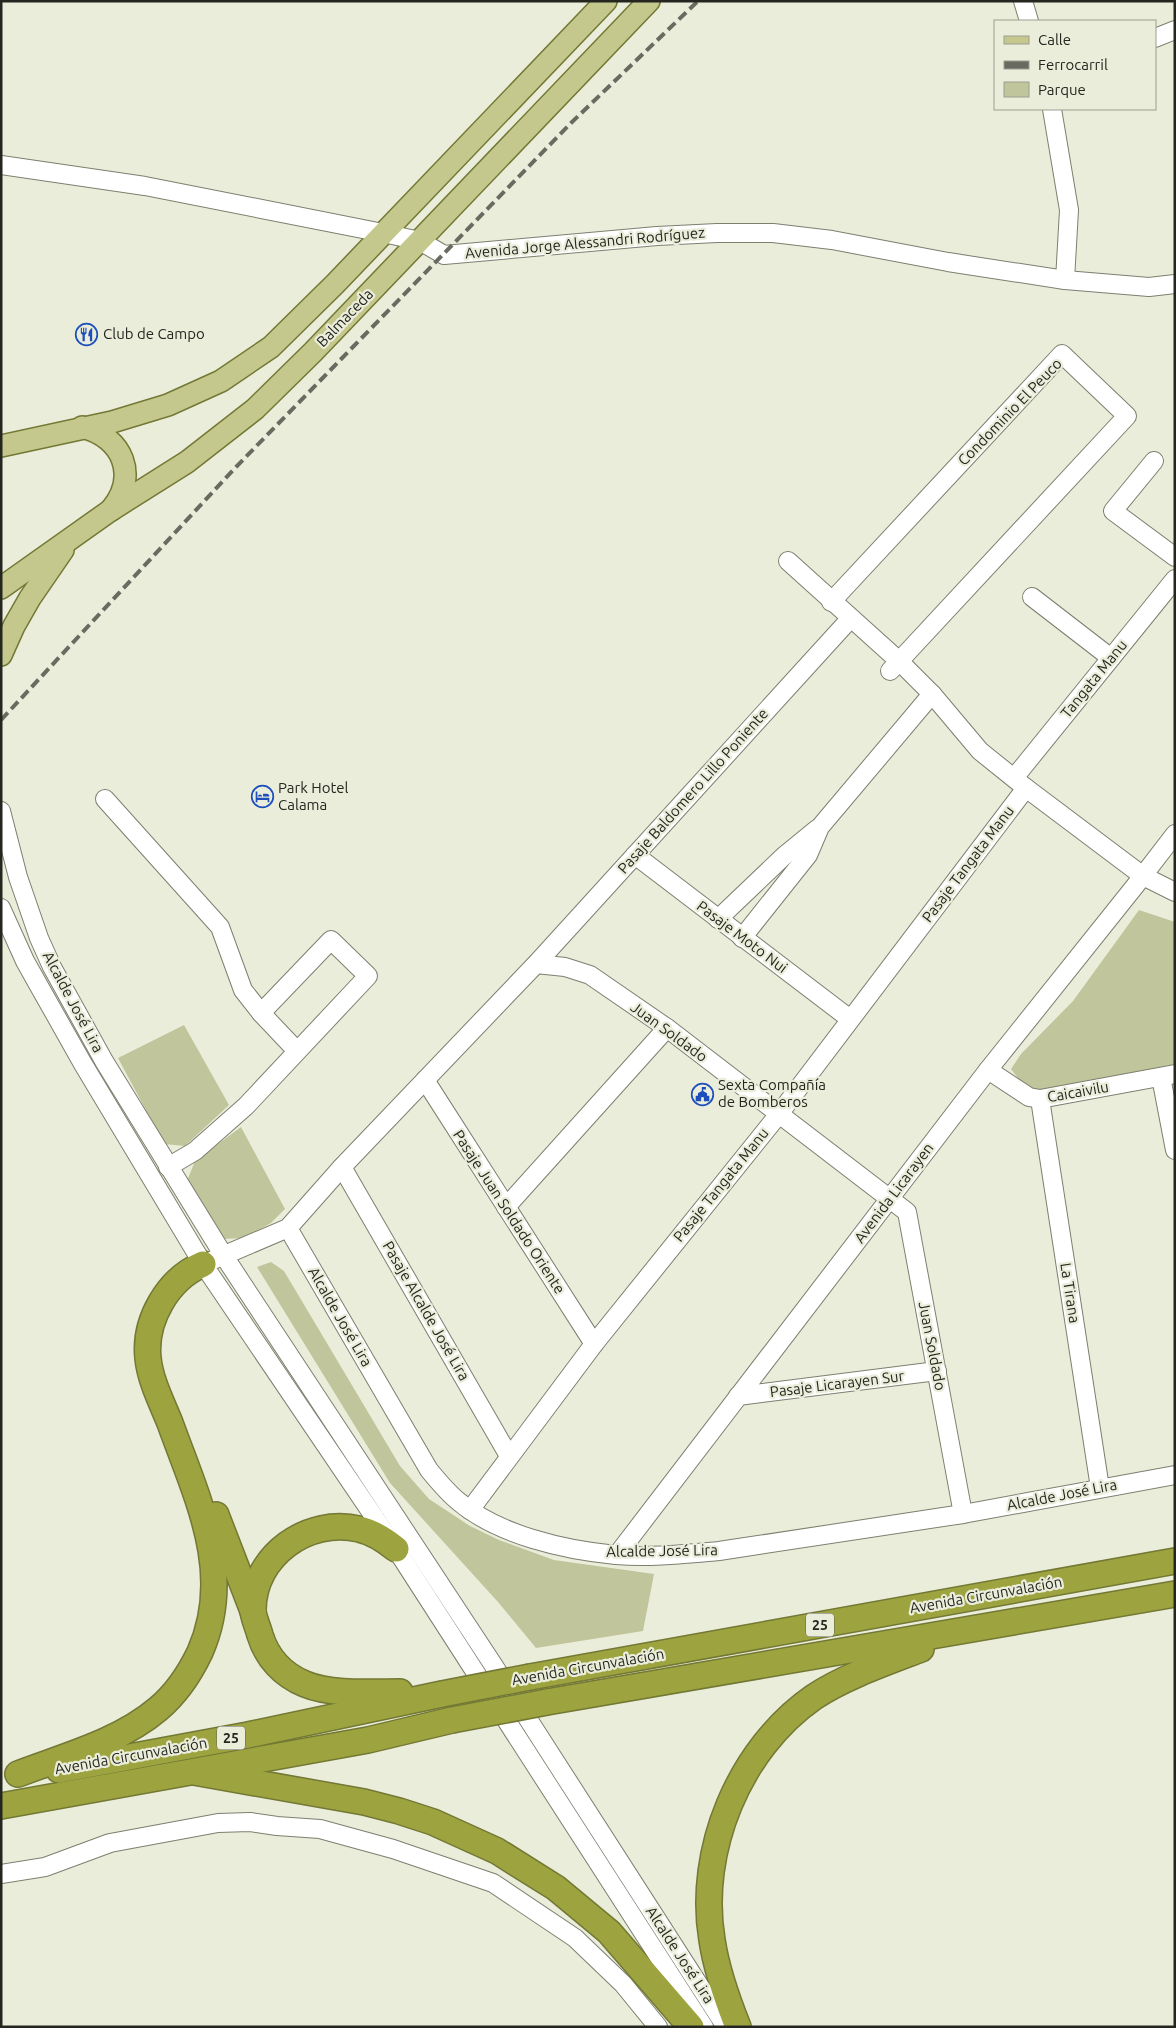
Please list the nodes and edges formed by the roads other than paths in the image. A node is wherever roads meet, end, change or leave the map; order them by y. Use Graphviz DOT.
graph roads {
  1 [pos="606,1"];
  2 [pos="649,1"];
  3 [pos="1023,1"];
  4 [pos="1029,20"];
  5 [pos="1175,30"];
  6 [pos="1156,38"];
  7 [pos="1052,110"];
  8 [pos="1,165"];
  9 [pos="383,234"];
  10 [pos="420,241"];
  11 [pos="1065,280"];
  12 [pos="1175,284"];
  13 [pos="82,427"];
  14 [pos="3,444"];
  15 [pos="1154,460"];
  16 [pos="111,510"];
  17 [pos="70,540"];
  18 [pos="1175,557"];
  19 [pos="788,561"];
  20 [pos="1175,580"];
  21 [pos="1,588"];
  22 [pos="1032,596"];
  23 [pos="831,602"];
  24 [pos="850,619"];
  25 [pos="1,655"];
  26 [pos="1111,658"];
  27 [pos="894,666"];
  28 [pos="932,694"];
  29 [pos="1020,783"];
  30 [pos="105,799"];
  31 [pos="1,811"];
  32 [pos="820,827"];
  33 [pos="1175,834"];
  34 [pos="634,855"];
  35 [pos="1143,876"];
  36 [pos="1175,892"];
  37 [pos="1,908"];
  38 [pos="718,919"];
  39 [pos="742,938"];
  40 [pos="536,964"];
  41 [pos="261,1013"];
  42 [pos="850,1019"];
  43 [pos="667,1028"];
  44 [pos="297,1051"];
  45 [pos="988,1070"];
  46 [pos="1168,1075"];
  47 [pos="424,1080"];
  48 [pos="1040,1099"];
  49 [pos="779,1114"];
  50 [pos="1175,1150"];
  51 [pos="168,1167"];
  52 [pos="342,1167"];
  53 [pos="890,1197"];
  54 [pos="506,1207"];
  55 [pos="288,1228"];
  56 [pos="213,1260"];
  57 [pos="594,1344"];
  58 [pos="937,1371"];
  59 [pos="738,1396"];
  60 [pos="509,1456"];
  61 [pos="1175,1475"];
  62 [pos="1100,1488"];
  63 [pos="470,1510"];
  64 [pos="963,1514"];
  65 [pos="396,1549"];
  66 [pos="617,1555"];
  67 [pos="1175,1562"];
  68 [pos="1175,1594"];
  69 [pos="253,1611"];
  70 [pos="967,1630"];
  71 [pos="442,1694"];
  72 [pos="194,1772"];
  73 [pos="10,1775"];
  74 [pos="1,1806"];
  75 [pos="1,1874"];
  76 [pos="658,2027"];
  77 [pos="691,2027"];
  78 [pos="704,2027"];
  79 [pos="726,2027"];
  80 [pos="738,2027"];
  1 -- 9 [label="main road, Balmaceda"];
  2 -- 10 [label="main road, Balmaceda"];
  3 -- 4 [label="street"];
  5 -- 6 [label="street"];
  7 -- 11 [label="street"];
  8 -- 9 [label="street, Avenida Jorge Alessandri Rodríguez"];
  9 -- 10 [label="street, Avenida Jorge Alessandri Rodríguez"];
  9 -- 13 [label="main road, Balmaceda"];
  10 -- 11 [label="street, Avenida Jorge Alessandri Rodríguez"];
  10 -- 16 [label="main road, Balmaceda"];
  11 -- 12 [label="street, Avenida Jorge Alessandri Rodríguez"];
  13 -- 14 [label="main road, Balmaceda"];
  13 -- 16 [label="main road"];
  15 -- 18 [label="street"];
  16 -- 17 [label="main road, Balmaceda"];
  17 -- 21 [label="main road, Balmaceda"];
  17 -- 25 [label="main road"];
  19 -- 23 [label="street"];
  20 -- 26 [label="street, Tangata Manu"];
  22 -- 26 [label="street"];
  23 -- 24 [label="street"];
  23 -- 27 [label="street, Condominio El Peuco"];
  24 -- 27 [label="street"];
  24 -- 34 [label="street, Pasaje Baldomero Lillo Poniente"];
  26 -- 29 [label="street, Tangata Manu"];
  27 -- 28 [label="street"];
  28 -- 29 [label="street"];
  28 -- 32 [label="street"];
  29 -- 35 [label="street"];
  29 -- 42 [label="street, Pasaje Tangata Manu"];
  30 -- 41 [label="street"];
  31 -- 51 [label="street, Alcalde José Lira"];
  32 -- 38 [label="street"];
  32 -- 39 [label="street"];
  33 -- 35 [label="street, Avenida Licarayen"];
  34 -- 38 [label="street, Pasaje Moto Nui"];
  34 -- 40 [label="street, Pasaje Baldomero Lillo Poniente"];
  35 -- 36 [label="street"];
  35 -- 45 [label="street, Avenida Licarayen"];
  37 -- 56 [label="street, Alcalde José Lira"];
  38 -- 39 [label="street, Pasaje Moto Nui"];
  39 -- 42 [label="street, Pasaje Moto Nui"];
  40 -- 43 [label="street, Juan Soldado"];
  40 -- 47 [label="street"];
  41 -- 44 [label="street"];
  41 -- 44 [label="street"];
  42 -- 49 [label="street, Pasaje Tangata Manu"];
  43 -- 49 [label="street, Juan Soldado"];
  43 -- 54 [label="street"];
  44 -- 51 [label="street"];
  45 -- 48 [label="street, Caicaivilu"];
  45 -- 53 [label="street, Avenida Licarayen"];
  46 -- 48 [label="street, Caicaivilu"];
  46 -- 50 [label="street"];
  47 -- 52 [label="street"];
  47 -- 54 [label="street, Pasaje Juan Soldado Oriente"];
  48 -- 62 [label="street, La Tirana"];
  49 -- 53 [label="street, Juan Soldado"];
  49 -- 57 [label="street, Pasaje Tangata Manu"];
  51 -- 56 [label="street, Alcalde José Lira"];
  52 -- 55 [label="street"];
  52 -- 60 [label="street, Pasaje Alcalde José Lira"];
  53 -- 58 [label="street, Juan Soldado"];
  53 -- 59 [label="street, Avenida Licarayen"];
  54 -- 57 [label="street, Pasaje Juan Soldado Oriente"];
  55 -- 56 [label="street"];
  55 -- 63 [label="street, Alcalde José Lira"];
  56 -- 65 [label="street, Alcalde José Lira"];
  56 -- 69 [label="highway"];
  56 -- 73 [label="highway"];
  56 -- 79 [label="street, Alcalde José Lira"];
  57 -- 60 [label="street, Pasaje Tangata Manu"];
  58 -- 59 [label="street, Pasaje Licarayen Sur"];
  58 -- 64 [label="street, Juan Soldado"];
  59 -- 66 [label="street, Avenida Licarayen"];
  60 -- 63 [label="street, Pasaje Tangata Manu"];
  61 -- 62 [label="street, Alcalde José Lira"];
  62 -- 64 [label="street, Alcalde José Lira"];
  63 -- 66 [label="street, Alcalde José Lira"];
  64 -- 66 [label="street, Alcalde José Lira"];
  65 -- 69 [label="highway"];
  65 -- 78 [label="street, Alcalde José Lira"];
  67 -- 71 [label="highway, Avenida Circunvalación / 25, bridge"];
  68 -- 70 [label="highway, Avenida Circunvalación / 25"];
  69 -- 71 [label="highway"];
  70 -- 72 [label="highway, Avenida Circunvalación / 25, bridge"];
  70 -- 80 [label="highway"];
  71 -- 73 [label="highway, Avenida Circunvalación / 25"];
  72 -- 74 [label="highway, Avenida Circunvalación / 25"];
  72 -- 77 [label="highway"];
  75 -- 76 [label="street"];
}
